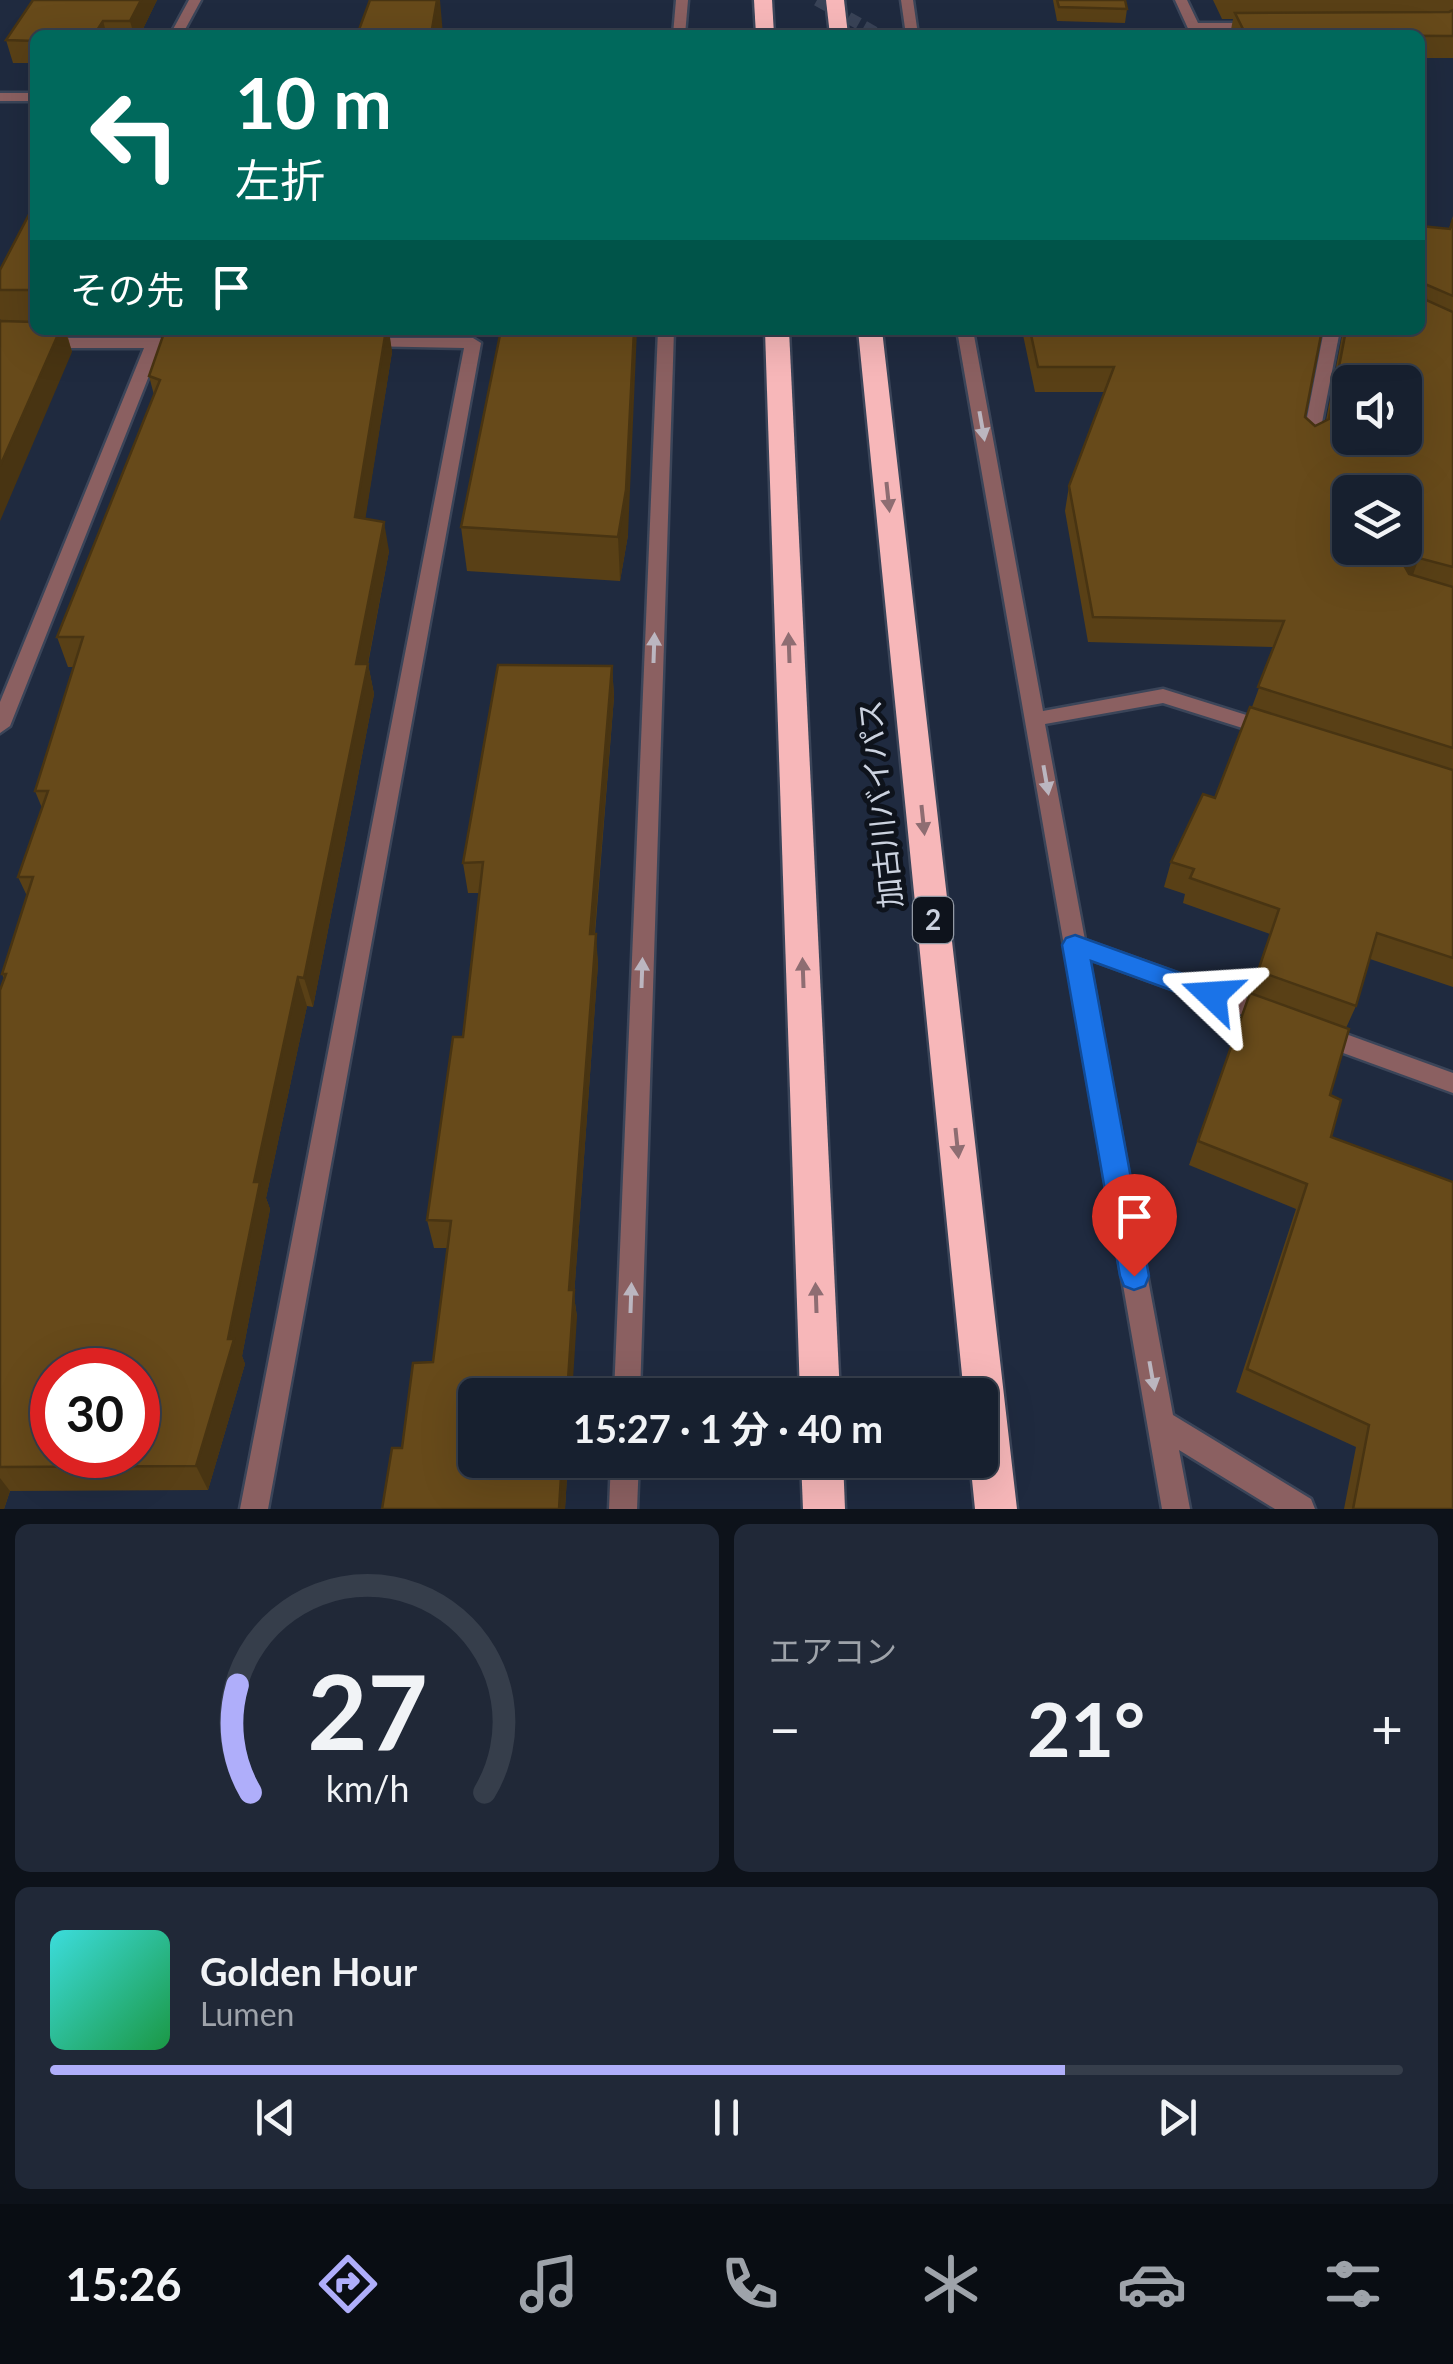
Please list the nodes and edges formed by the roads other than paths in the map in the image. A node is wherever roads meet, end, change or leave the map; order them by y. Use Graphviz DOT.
graph roads {
  1 [pos="195,0"];
  2 [pos="682,0"];
  3 [pos="763,0"];
  4 [pos="835,0"];
  5 [pos="907,0"];
  6 [pos="1181,0"];
  7 [pos="1270,27"];
  8 [pos="179,30"];
  9 [pos="679,30"];
  10 [pos="765,30"];
  11 [pos="838,30"];
  12 [pos="911,30"];
  13 [pos="1195,30"];
  14 [pos="1214,30"];
  15 [pos="0,96"];
  16 [pos="30,97"];
  17 [pos="666,335"];
  18 [pos="776,335"];
  19 [pos="871,335"];
  20 [pos="966,335"];
  21 [pos="1331,335"];
  22 [pos="0,342"];
  23 [pos="154,343"];
  24 [pos="214,343"];
  25 [pos="354,343"];
  26 [pos="1310,443"];
  27 [pos="1035,719"];
  28 [pos="0,726"];
  29 [pos="1290,736"];
  30 [pos="1075,945"];
  31 [pos="1453,1083"];
  32 [pos="628,1378"];
  33 [pos="819,1378"];
  34 [pos="1161,1423"];
  35 [pos="624,1478"];
  36 [pos="823,1478"];
  37 [pos="254,1509"];
  38 [pos="623,1509"];
  39 [pos="824,1509"];
  40 [pos="996,1509"];
  41 [pos="1176,1509"];
  42 [pos="1301,1509"];
  1 -- 8 [label="street"];
  2 -- 9 [label="street"];
  3 -- 10 [label="highway"];
  4 -- 11 [label="highway"];
  5 -- 12 [label="street"];
  6 -- 13 [label="street"];
  7 -- 14 [label="street"];
  15 -- 16 [label="street"];
  32 -- 17 [label="street, one-way"];
  33 -- 18 [label="highway, one-way"];
  19 -- 40 [label="highway, 加古川バイパス / 2, one-way"];
  20 -- 27 [label="street, one-way"];
  21 -- 26 [label="street"];
  22 -- 23 [label="street"];
  23 -- 24 [label="street"];
  23 -- 28 [label="street"];
  25 -- 37 [label="street"];
  27 -- 29 [label="street"];
  27 -- 30 [label="street, one-way"];
  30 -- 31 [label="street"];
  30 -- 34 [label="street, one-way"];
  34 -- 41 [label="street"];
  34 -- 42 [label="street"];
  35 -- 38 [label="street"];
  36 -- 39 [label="highway"];
}
